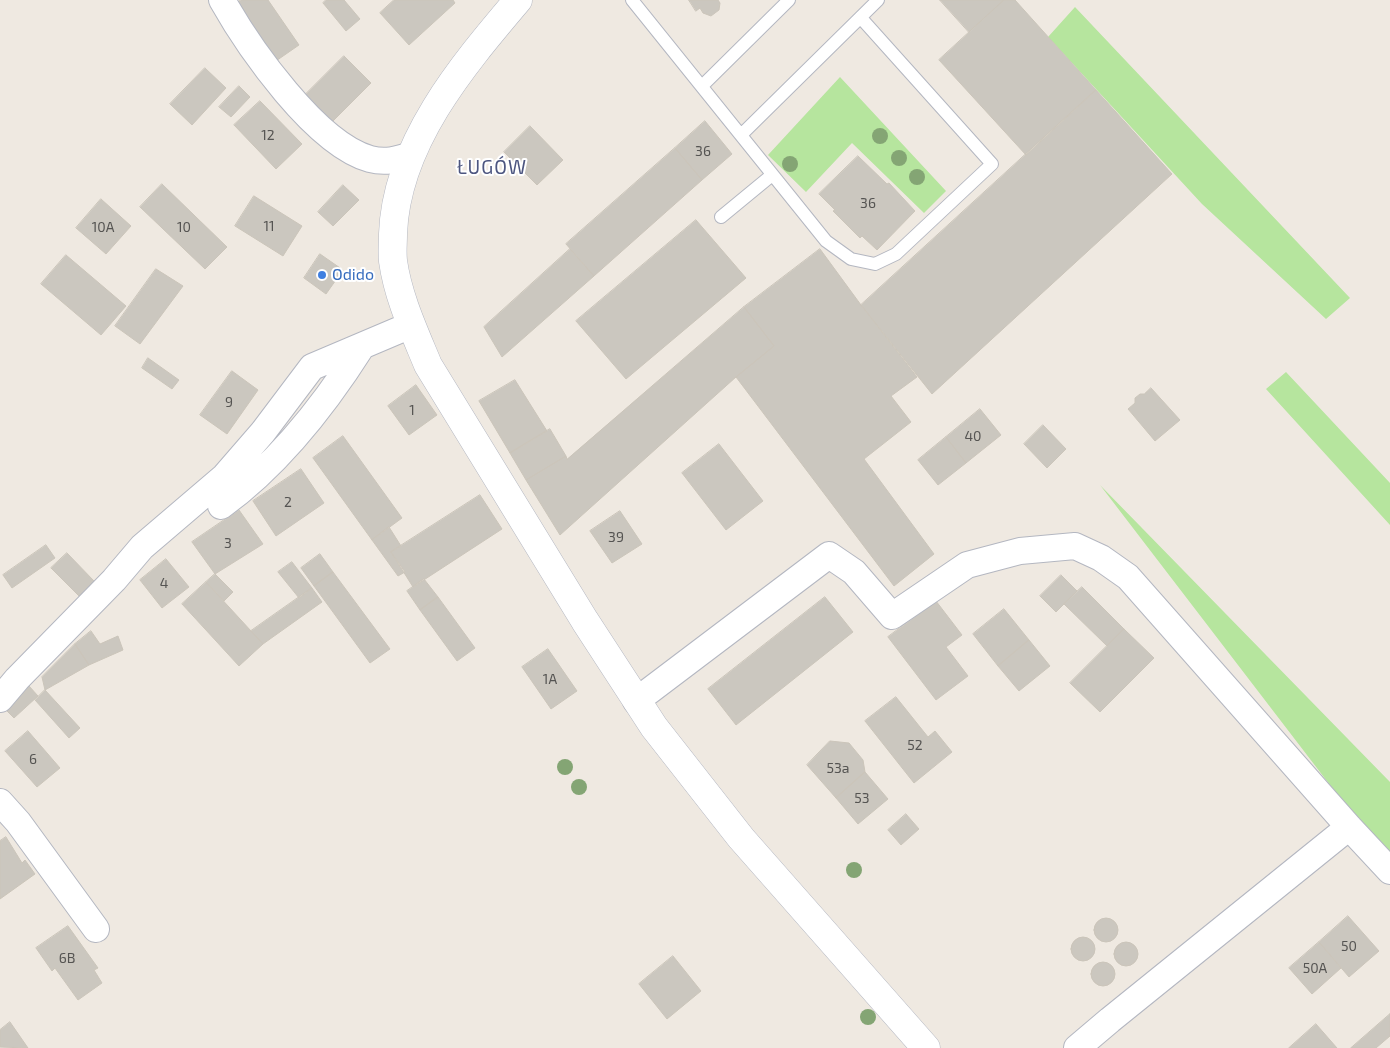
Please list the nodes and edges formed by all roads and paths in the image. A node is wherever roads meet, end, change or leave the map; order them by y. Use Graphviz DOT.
graph roads {
  1 [pos="222,0"];
  2 [pos="518,0"];
  3 [pos="632,0"];
  4 [pos="789,0"];
  5 [pos="878,0"];
  6 [pos="861,18"];
  7 [pos="702,86"];
  8 [pos="741,135"];
  9 [pos="411,155"];
  10 [pos="772,174"];
  11 [pos="721,217"];
  12 [pos="411,325"];
  13 [pos="362,346"];
  14 [pos="222,506"];
  15 [pos="0,699"];
  16 [pos="636,701"];
  17 [pos="0,802"];
  18 [pos="1349,827"];
  19 [pos="1390,871"];
  20 [pos="96,928"];
  21 [pos="926,1048"];
  22 [pos="1077,1048"];
  1 -- 9 [label="street"];
  2 -- 9 [label="street"];
  3 -- 7 [label="lane"];
  4 -- 7 [label="lane"];
  5 -- 6 [label="lane"];
  6 -- 8 [label="lane"];
  6 -- 10 [label="lane"];
  7 -- 8 [label="lane"];
  8 -- 10 [label="lane"];
  9 -- 12 [label="street"];
  10 -- 11 [label="lane"];
  12 -- 13 [label="street"];
  12 -- 16 [label="street"];
  13 -- 14 [label="street"];
  13 -- 15 [label="street"];
  16 -- 18 [label="street"];
  16 -- 21 [label="street"];
  17 -- 20 [label="street"];
  18 -- 19 [label="street"];
  18 -- 22 [label="street"];
}
